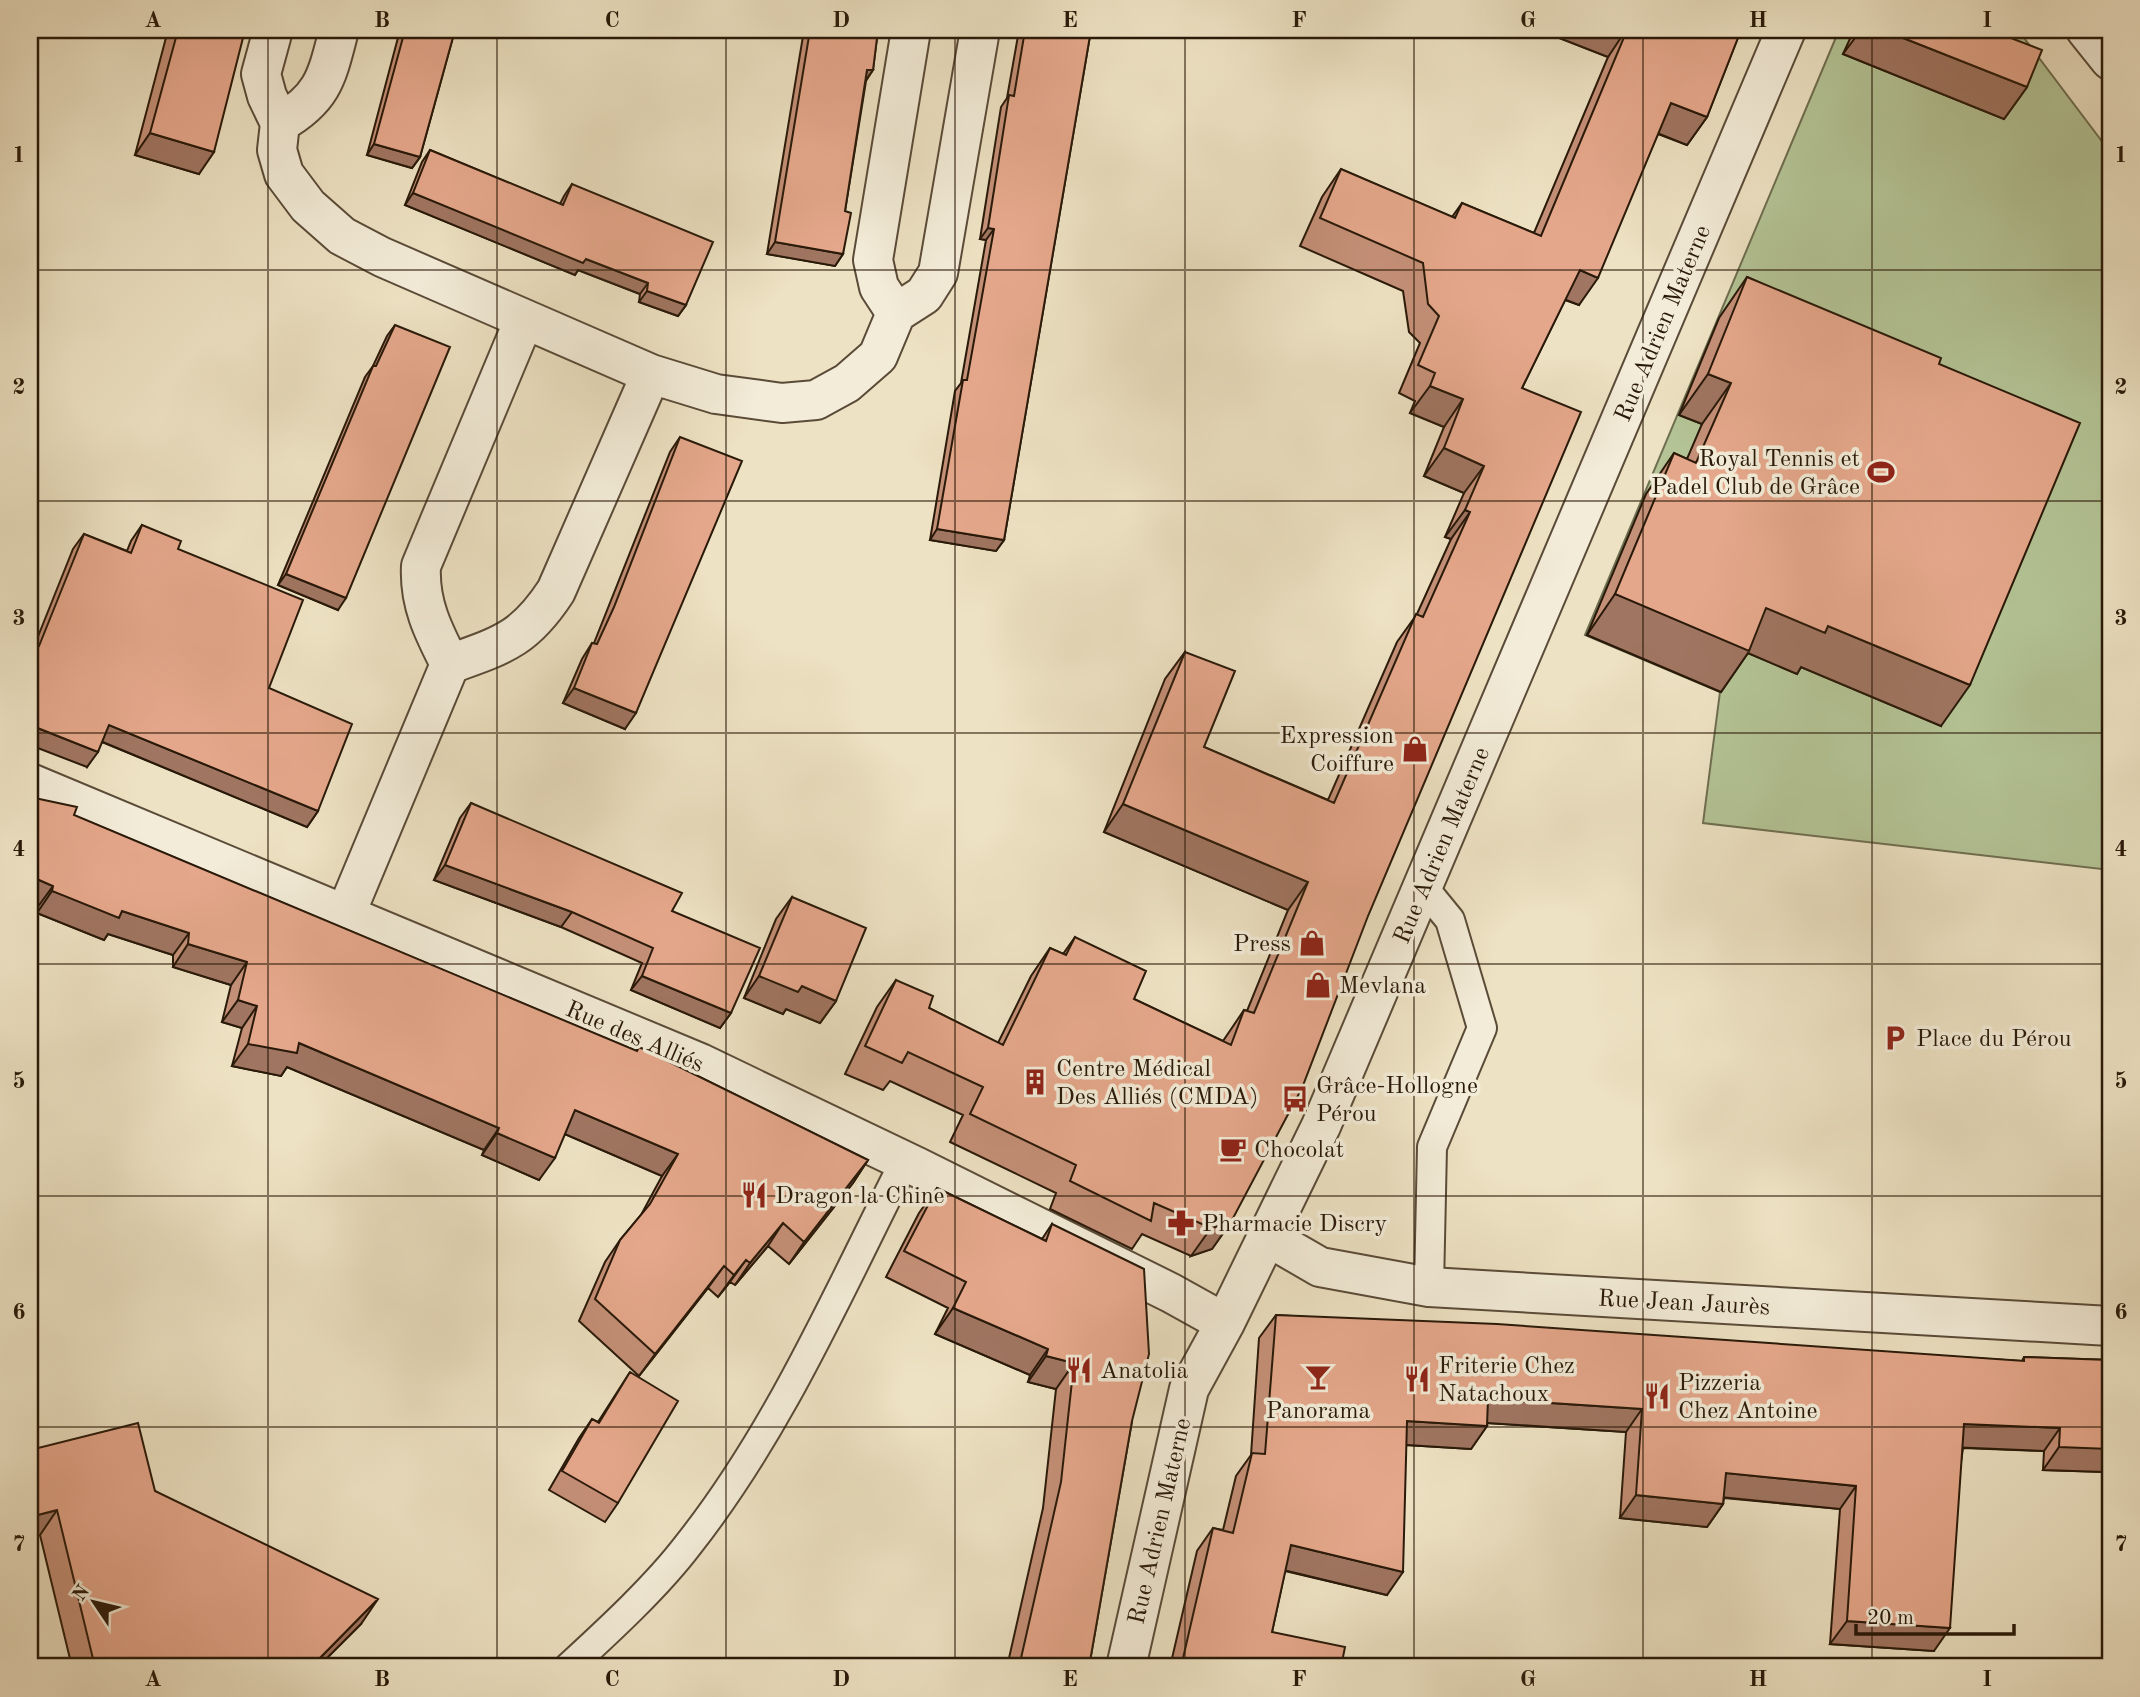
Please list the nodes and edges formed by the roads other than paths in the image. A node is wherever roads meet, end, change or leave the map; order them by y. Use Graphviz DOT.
graph roads {
  1 [pos="273,30"];
  2 [pos="340,30"];
  3 [pos="911,30"];
  4 [pos="980,30"];
  5 [pos="1786,30"];
  6 [pos="2086,30"];
  7 [pos="2110,60"];
  8 [pos="280,123"];
  9 [pos="895,313"];
  10 [pos="524,320"];
  11 [pos="650,374"];
  12 [pos="450,664"];
  13 [pos="30,783"];
  14 [pos="1423,887"];
  15 [pos="346,913"];
  16 [pos="905,1161"];
  17 [pos="1268,1237"];
  18 [pos="1429,1287"];
  19 [pos="1225,1323"];
  20 [pos="2110,1326"];
  21 [pos="569,1667"];
  22 [pos="1126,1667"];
  1 -- 8 [label="street"];
  2 -- 8 [label="street"];
  3 -- 9 [label="street"];
  4 -- 9 [label="street"];
  5 -- 14 [label="street, Rue Adrien Materne"];
  6 -- 7 [label="street"];
  8 -- 10 [label="street"];
  9 -- 11 [label="street"];
  10 -- 11 [label="street"];
  10 -- 12 [label="street"];
  11 -- 12 [label="street"];
  12 -- 15 [label="street"];
  13 -- 15 [label="street, Rue des Alliés"];
  14 -- 17 [label="street, Rue Adrien Materne"];
  14 -- 18 [label="lane"];
  15 -- 16 [label="street, Rue des Alliés"];
  16 -- 19 [label="street, Rue des Alliés"];
  16 -- 21 [label="lane"];
  17 -- 18 [label="street, Rue Jean Jaurès"];
  17 -- 19 [label="street, Rue Adrien Materne"];
  18 -- 20 [label="street, Rue Jean Jaurès"];
  19 -- 22 [label="street, Rue Adrien Materne"];
}
